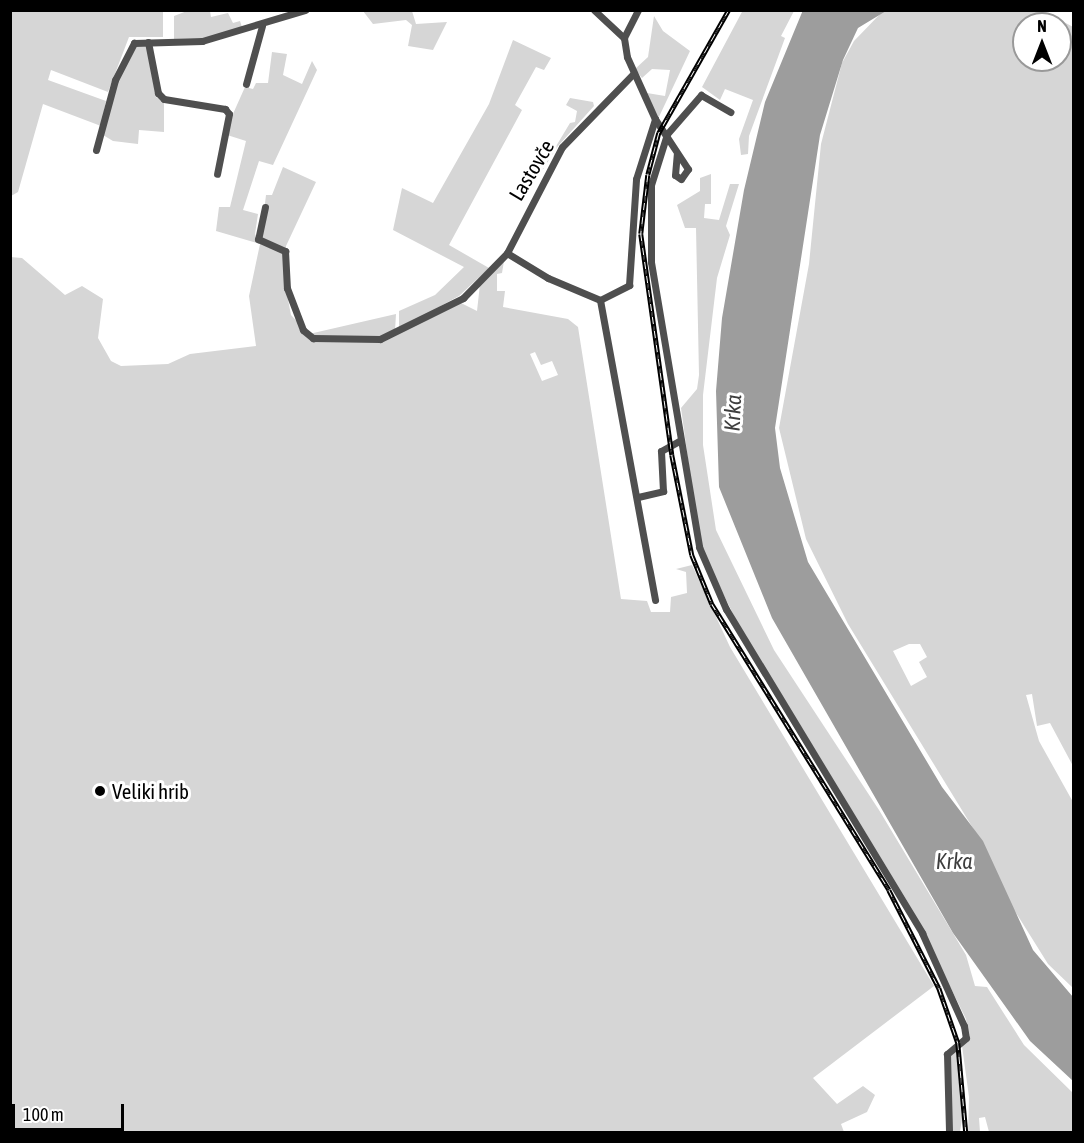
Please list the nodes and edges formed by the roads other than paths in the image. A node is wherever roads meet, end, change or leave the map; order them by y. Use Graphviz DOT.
graph roads {
  1 [pos="305,10"];
  2 [pos="594,10"];
  3 [pos="638,10"];
  4 [pos="262,26"];
  5 [pos="624,38"];
  6 [pos="148,42"];
  7 [pos="634,73"];
  8 [pos="246,84"];
  9 [pos="731,112"];
  10 [pos="655,119"];
  11 [pos="667,134"];
  12 [pos="96,150"];
  13 [pos="677,154"];
  14 [pos="217,174"];
  15 [pos="265,207"];
  16 [pos="507,253"];
  17 [pos="600,300"];
  18 [pos="679,441"];
  19 [pos="638,496"];
  20 [pos="655,600"];
  21 [pos="949,1132"];
  1 -- 4 [label="street"];
  2 -- 5 [label="street"];
  3 -- 5 [label="street"];
  4 -- 6 [label="street"];
  4 -- 8 [label="street"];
  5 -- 7 [label="street"];
  6 -- 12 [label="street"];
  6 -- 14 [label="street"];
  7 -- 10 [label="street"];
  7 -- 16 [label="street, Lastovče"];
  9 -- 11 [label="street"];
  10 -- 11 [label="street"];
  10 -- 17 [label="street"];
  11 -- 13 [label="street"];
  11 -- 18 [label="street"];
  15 -- 16 [label="street, Lastovče"];
  16 -- 17 [label="street"];
  17 -- 19 [label="street"];
  18 -- 19 [label="street"];
  18 -- 21 [label="street"];
  19 -- 20 [label="street"];
}
